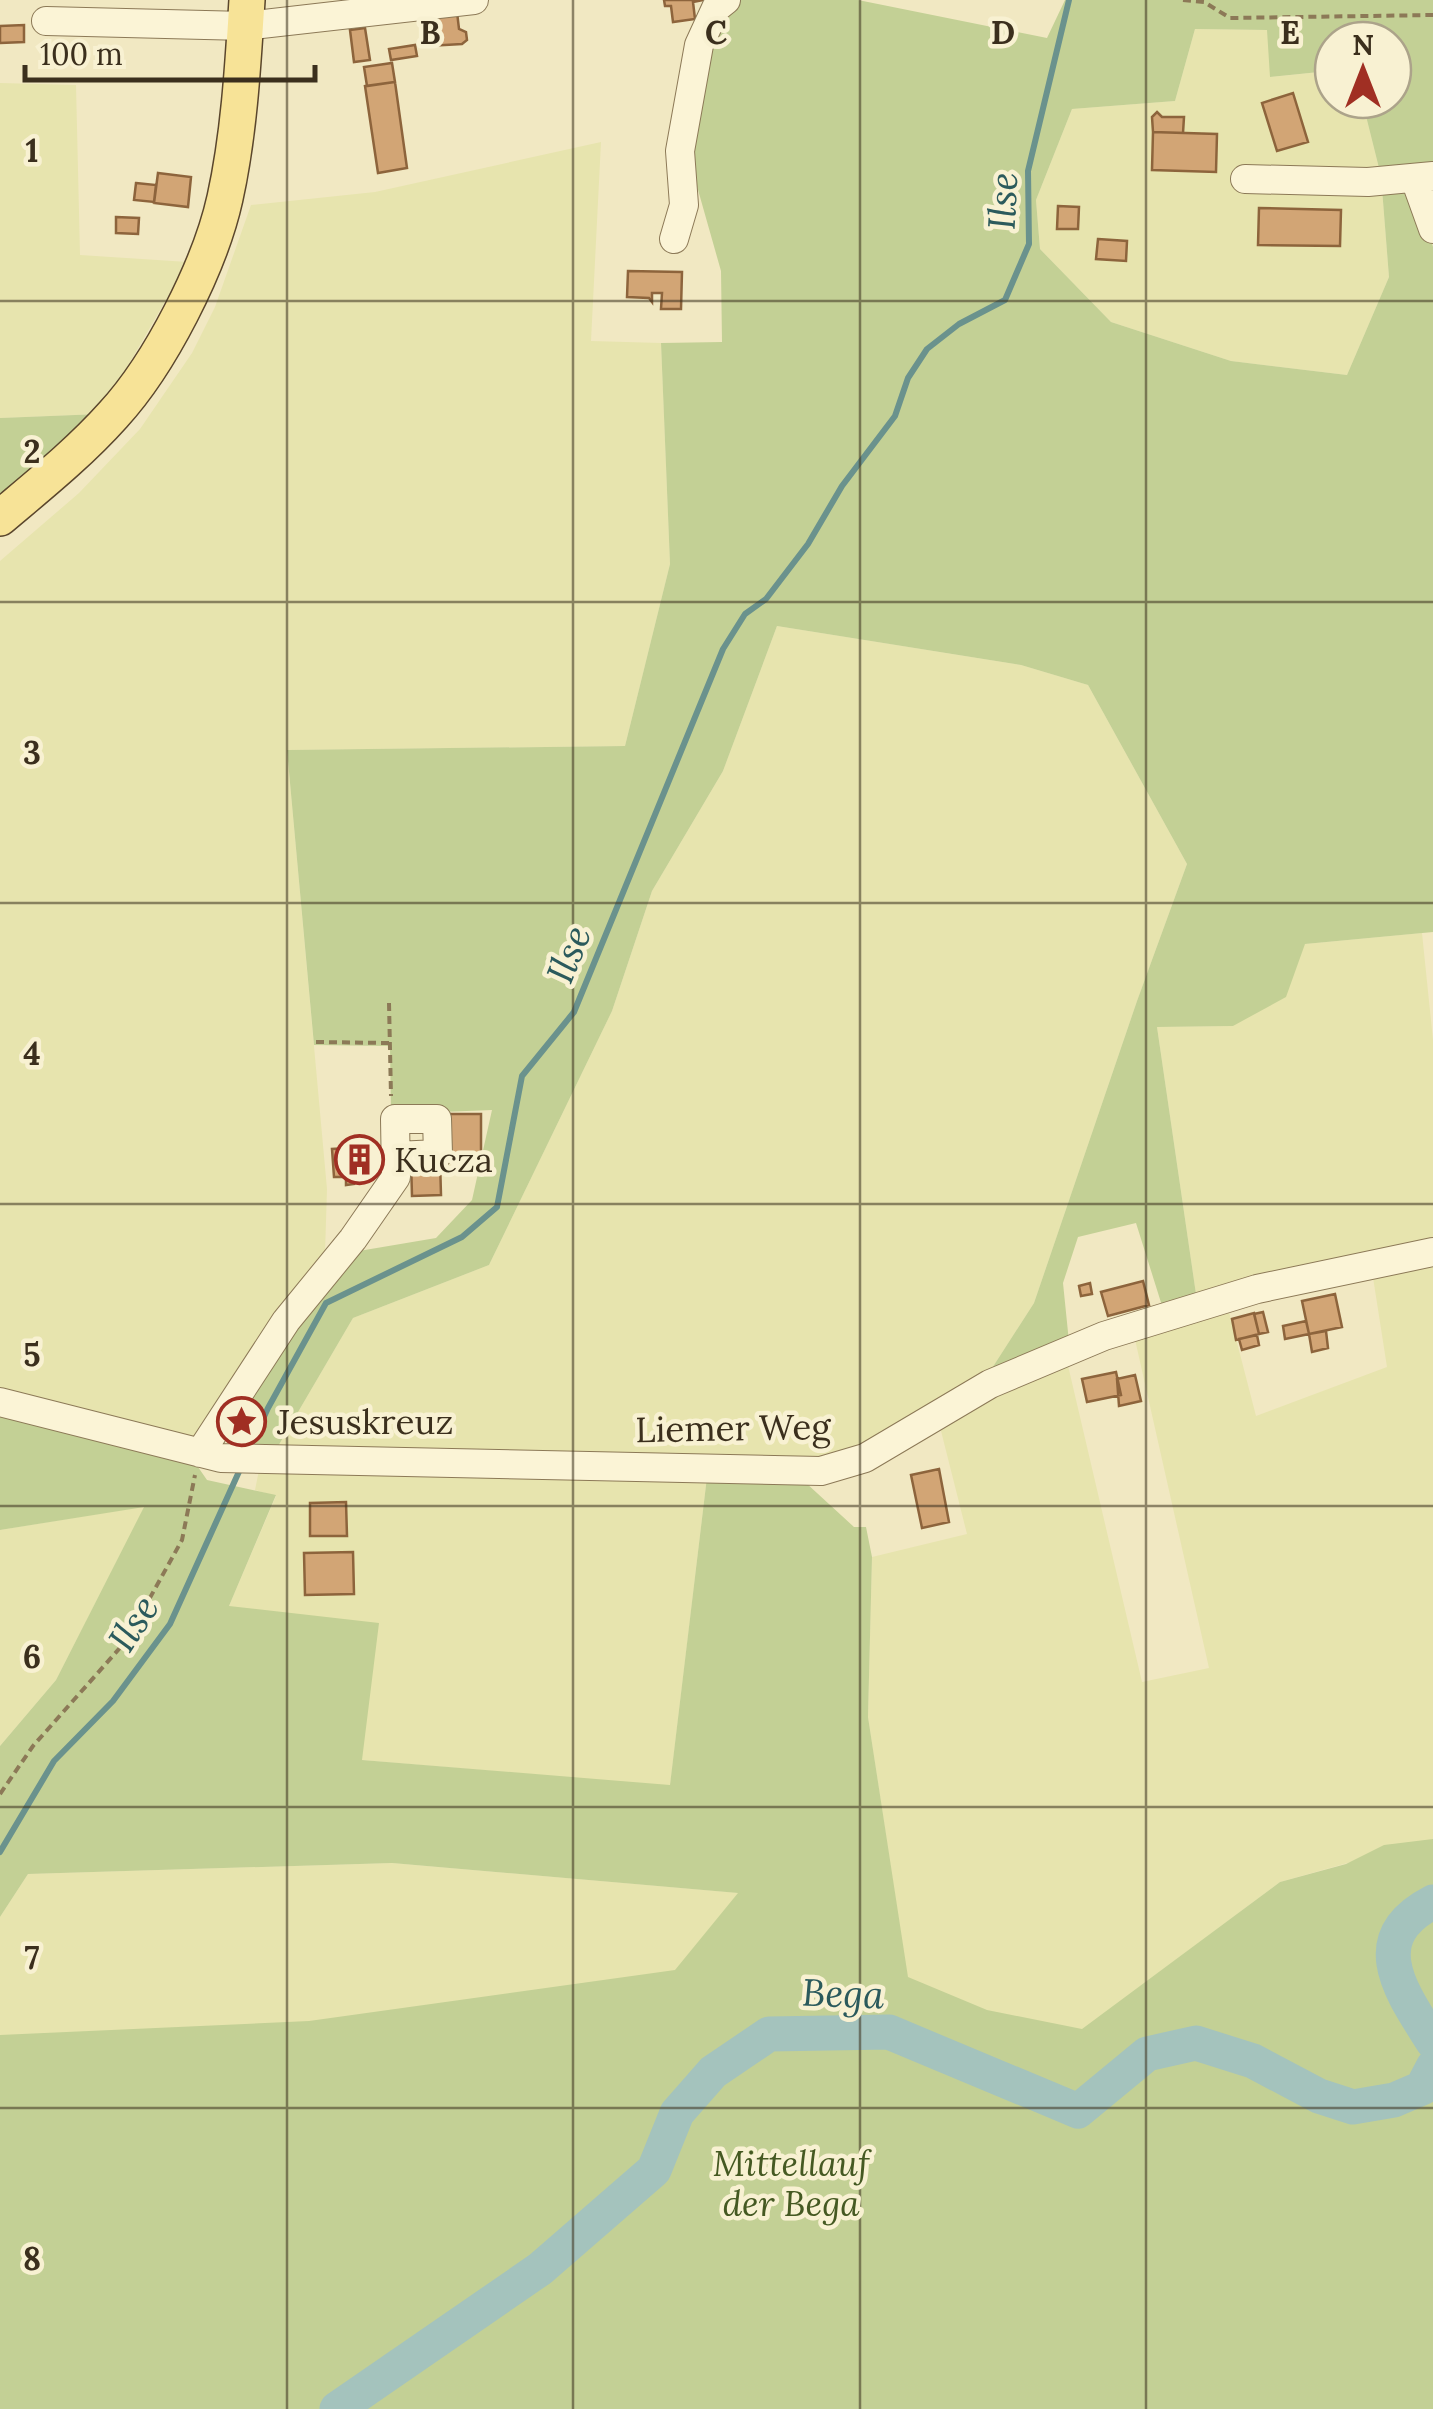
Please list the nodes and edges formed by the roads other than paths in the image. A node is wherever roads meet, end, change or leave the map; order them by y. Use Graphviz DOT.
graph roads {
  1 [pos="474,0"];
  2 [pos="726,0"];
  3 [pos="246,13"];
  4 [pos="46,22"];
  5 [pos="1424,178"];
  6 [pos="1245,179"];
  7 [pos="1433,229"];
  8 [pos="674,240"];
  9 [pos="0,518"];
  10 [pos="396,1156"];
  11 [pos="1433,1252"];
  12 [pos="0,1402"];
  13 [pos="210,1456"];
  1 -- 3 [label="street"];
  2 -- 8 [label="street"];
  3 -- 4 [label="street"];
  3 -- 9 [label="main road"];
  5 -- 6 [label="street"];
  5 -- 7 [label="street"];
  10 -- 10 [label="street"];
  10 -- 13 [label="street"];
  11 -- 13 [label="street, Liemer Weg"];
  12 -- 13 [label="street, Liemer Weg"];
}
